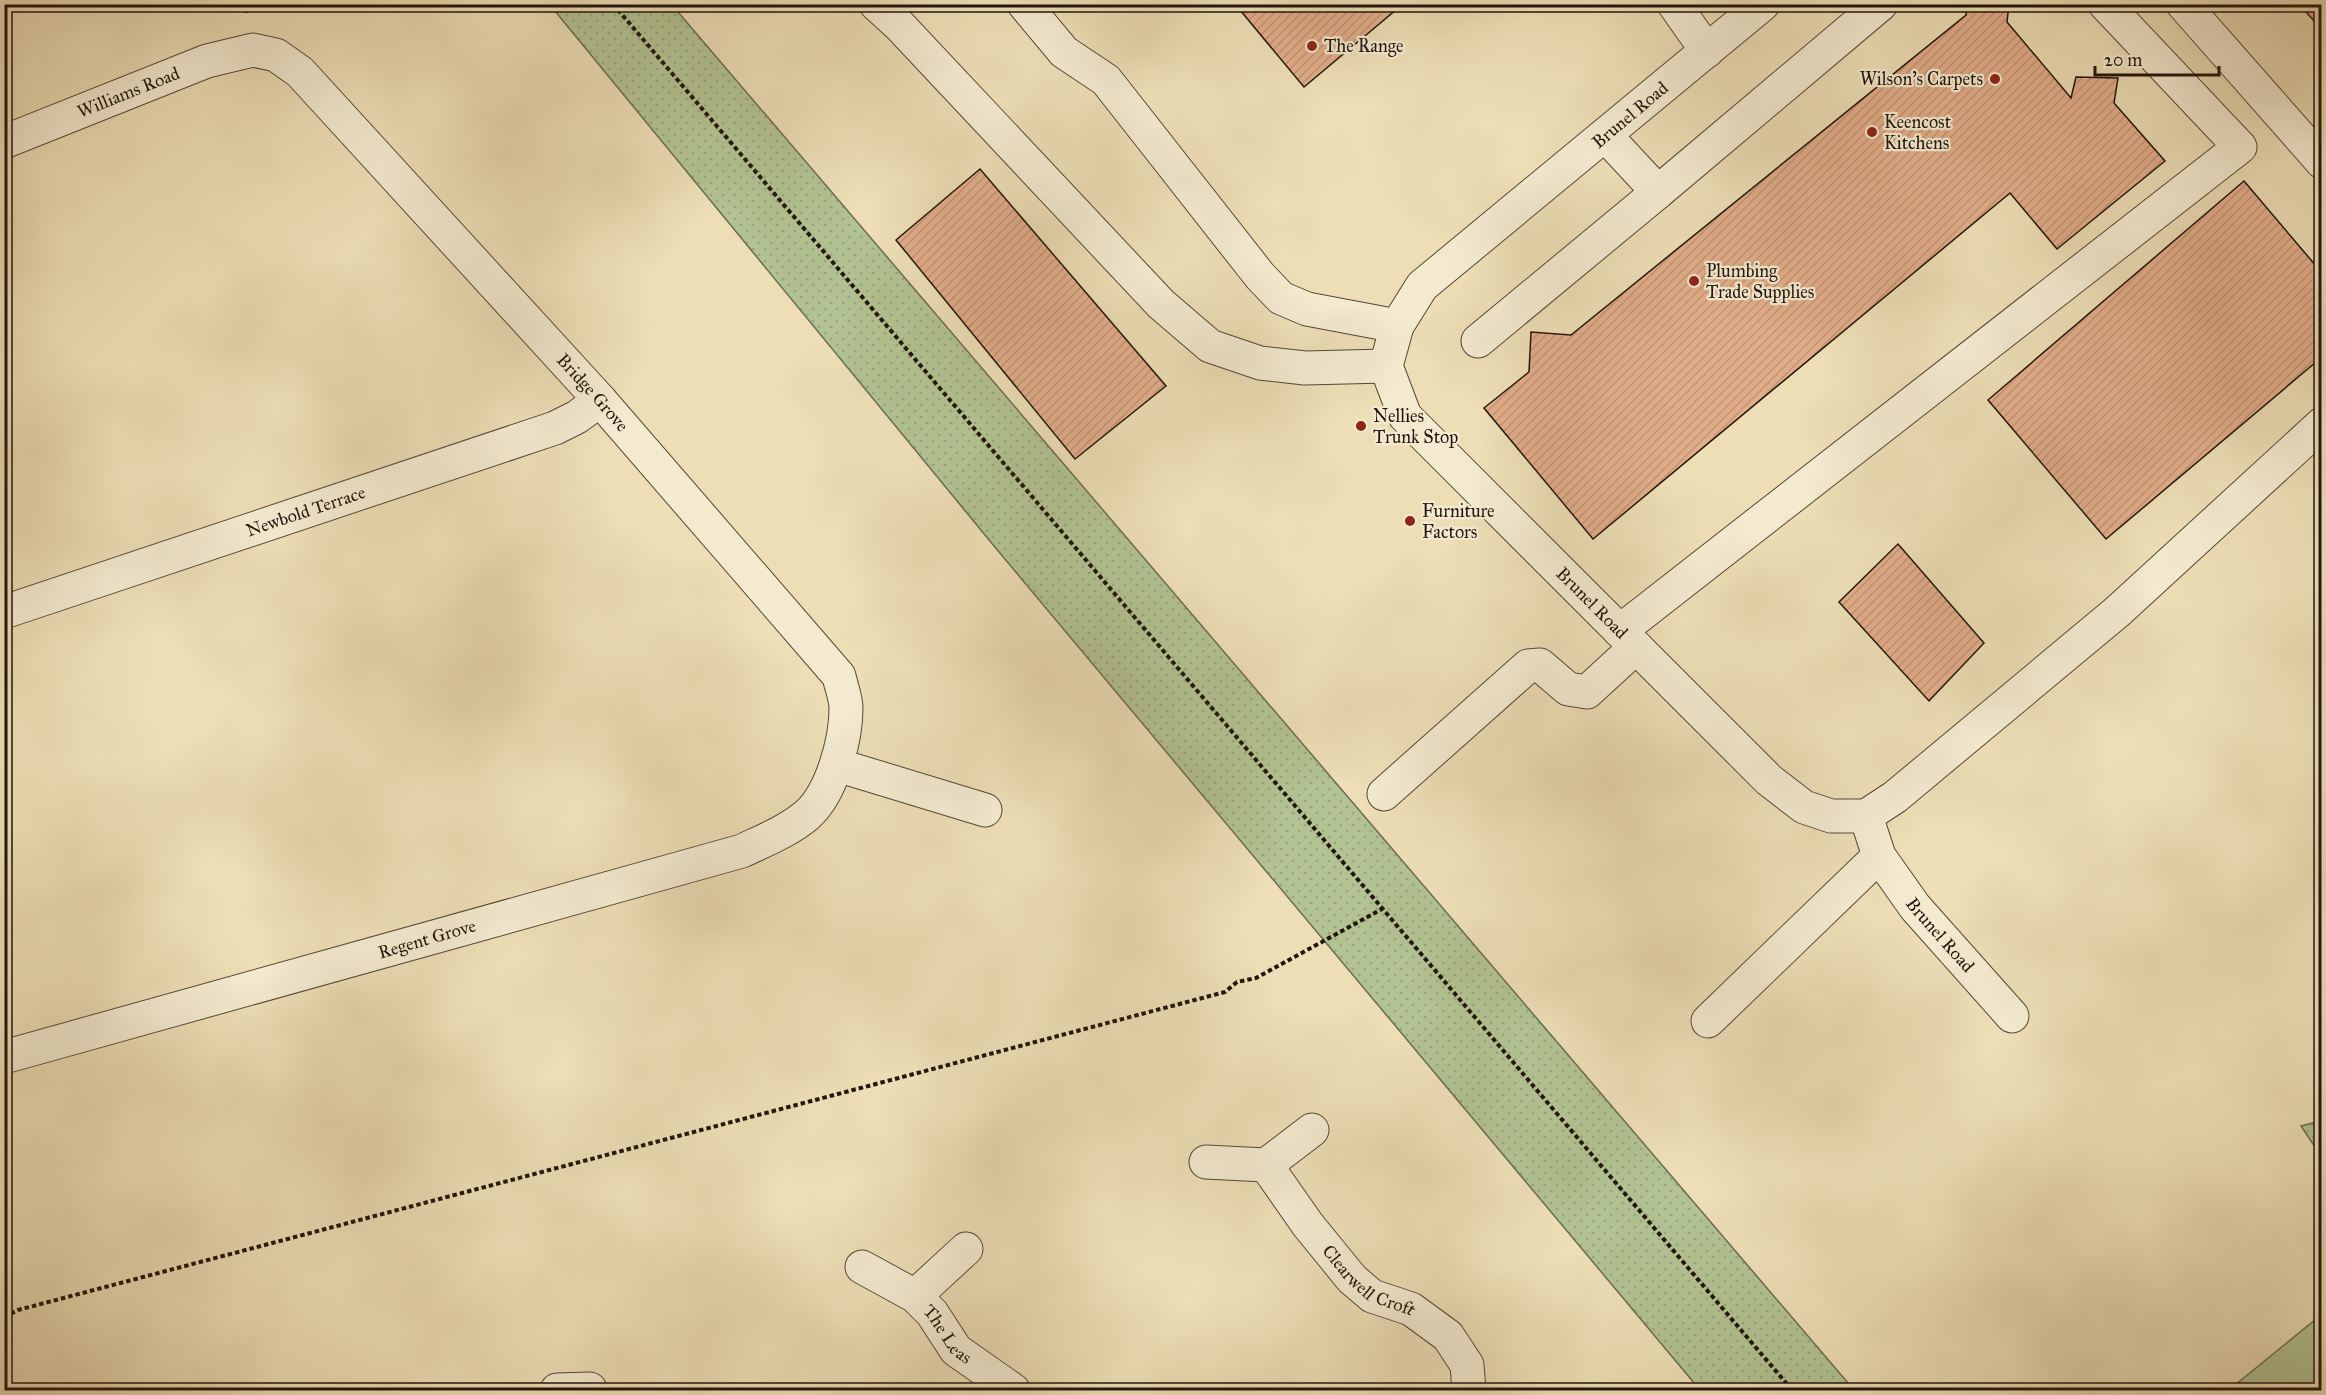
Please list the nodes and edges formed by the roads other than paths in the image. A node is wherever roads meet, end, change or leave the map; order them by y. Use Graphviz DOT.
graph roads {
  1 [pos="876,4"];
  2 [pos="1024,4"];
  3 [pos="1674,4"];
  4 [pos="1762,4"];
  5 [pos="1881,4"];
  6 [pos="2105,4"];
  7 [pos="2183,4"];
  8 [pos="253,50"];
  9 [pos="1707,51"];
  10 [pos="2275,109"];
  11 [pos="1605,135"];
  12 [pos="4,142"];
  13 [pos="2316,145"];
  14 [pos="2240,147"];
  15 [pos="1658,192"];
  16 [pos="1397,326"];
  17 [pos="1478,341"];
  18 [pos="1386,366"];
  19 [pos="600,400"];
  20 [pos="2318,435"];
  21 [pos="4,612"];
  22 [pos="1628,639"];
  23 [pos="832,775"];
  24 [pos="1384,794"];
  25 [pos="985,810"];
  26 [pos="1866,816"];
  27 [pos="1879,856"];
  28 [pos="2012,1016"];
  29 [pos="1708,1021"];
  30 [pos="4,1057"];
  31 [pos="1311,1130"];
  32 [pos="1206,1162"];
  33 [pos="1266,1165"];
  34 [pos="966,1249"];
  35 [pos="862,1267"];
  36 [pos="915,1296"];
  37 [pos="590,1389"];
  38 [pos="557,1390"];
  39 [pos="1013,1390"];
  40 [pos="1469,1390"];
  1 -- 18 [label="street"];
  2 -- 16 [label="street"];
  3 -- 9 [label="street"];
  4 -- 9 [label="street, Brunel Road"];
  5 -- 15 [label="street"];
  6 -- 14 [label="street"];
  7 -- 10 [label="street"];
  8 -- 12 [label="street, Williams Road"];
  8 -- 19 [label="street, Bridge Grove"];
  9 -- 11 [label="street, Brunel Road"];
  10 -- 13 [label="street"];
  10 -- 14 [label="street"];
  11 -- 15 [label="street"];
  11 -- 16 [label="street, Brunel Road"];
  14 -- 22 [label="street"];
  15 -- 17 [label="street"];
  16 -- 18 [label="street, Brunel Road"];
  18 -- 22 [label="street, Brunel Road"];
  19 -- 21 [label="street, Newbold Terrace"];
  19 -- 23 [label="street, Bridge Grove"];
  20 -- 26 [label="street"];
  22 -- 24 [label="street"];
  22 -- 26 [label="street, Brunel Road"];
  23 -- 25 [label="street"];
  23 -- 30 [label="street, Regent Grove"];
  26 -- 27 [label="street, Brunel Road"];
  27 -- 28 [label="street, Brunel Road"];
  27 -- 29 [label="street"];
  31 -- 33 [label="street"];
  32 -- 33 [label="street"];
  33 -- 40 [label="street, Clearwell Croft"];
  34 -- 36 [label="street, The Leas"];
  35 -- 36 [label="street, The Leas"];
  36 -- 39 [label="street, The Leas"];
  37 -- 38 [label="street"];
}
